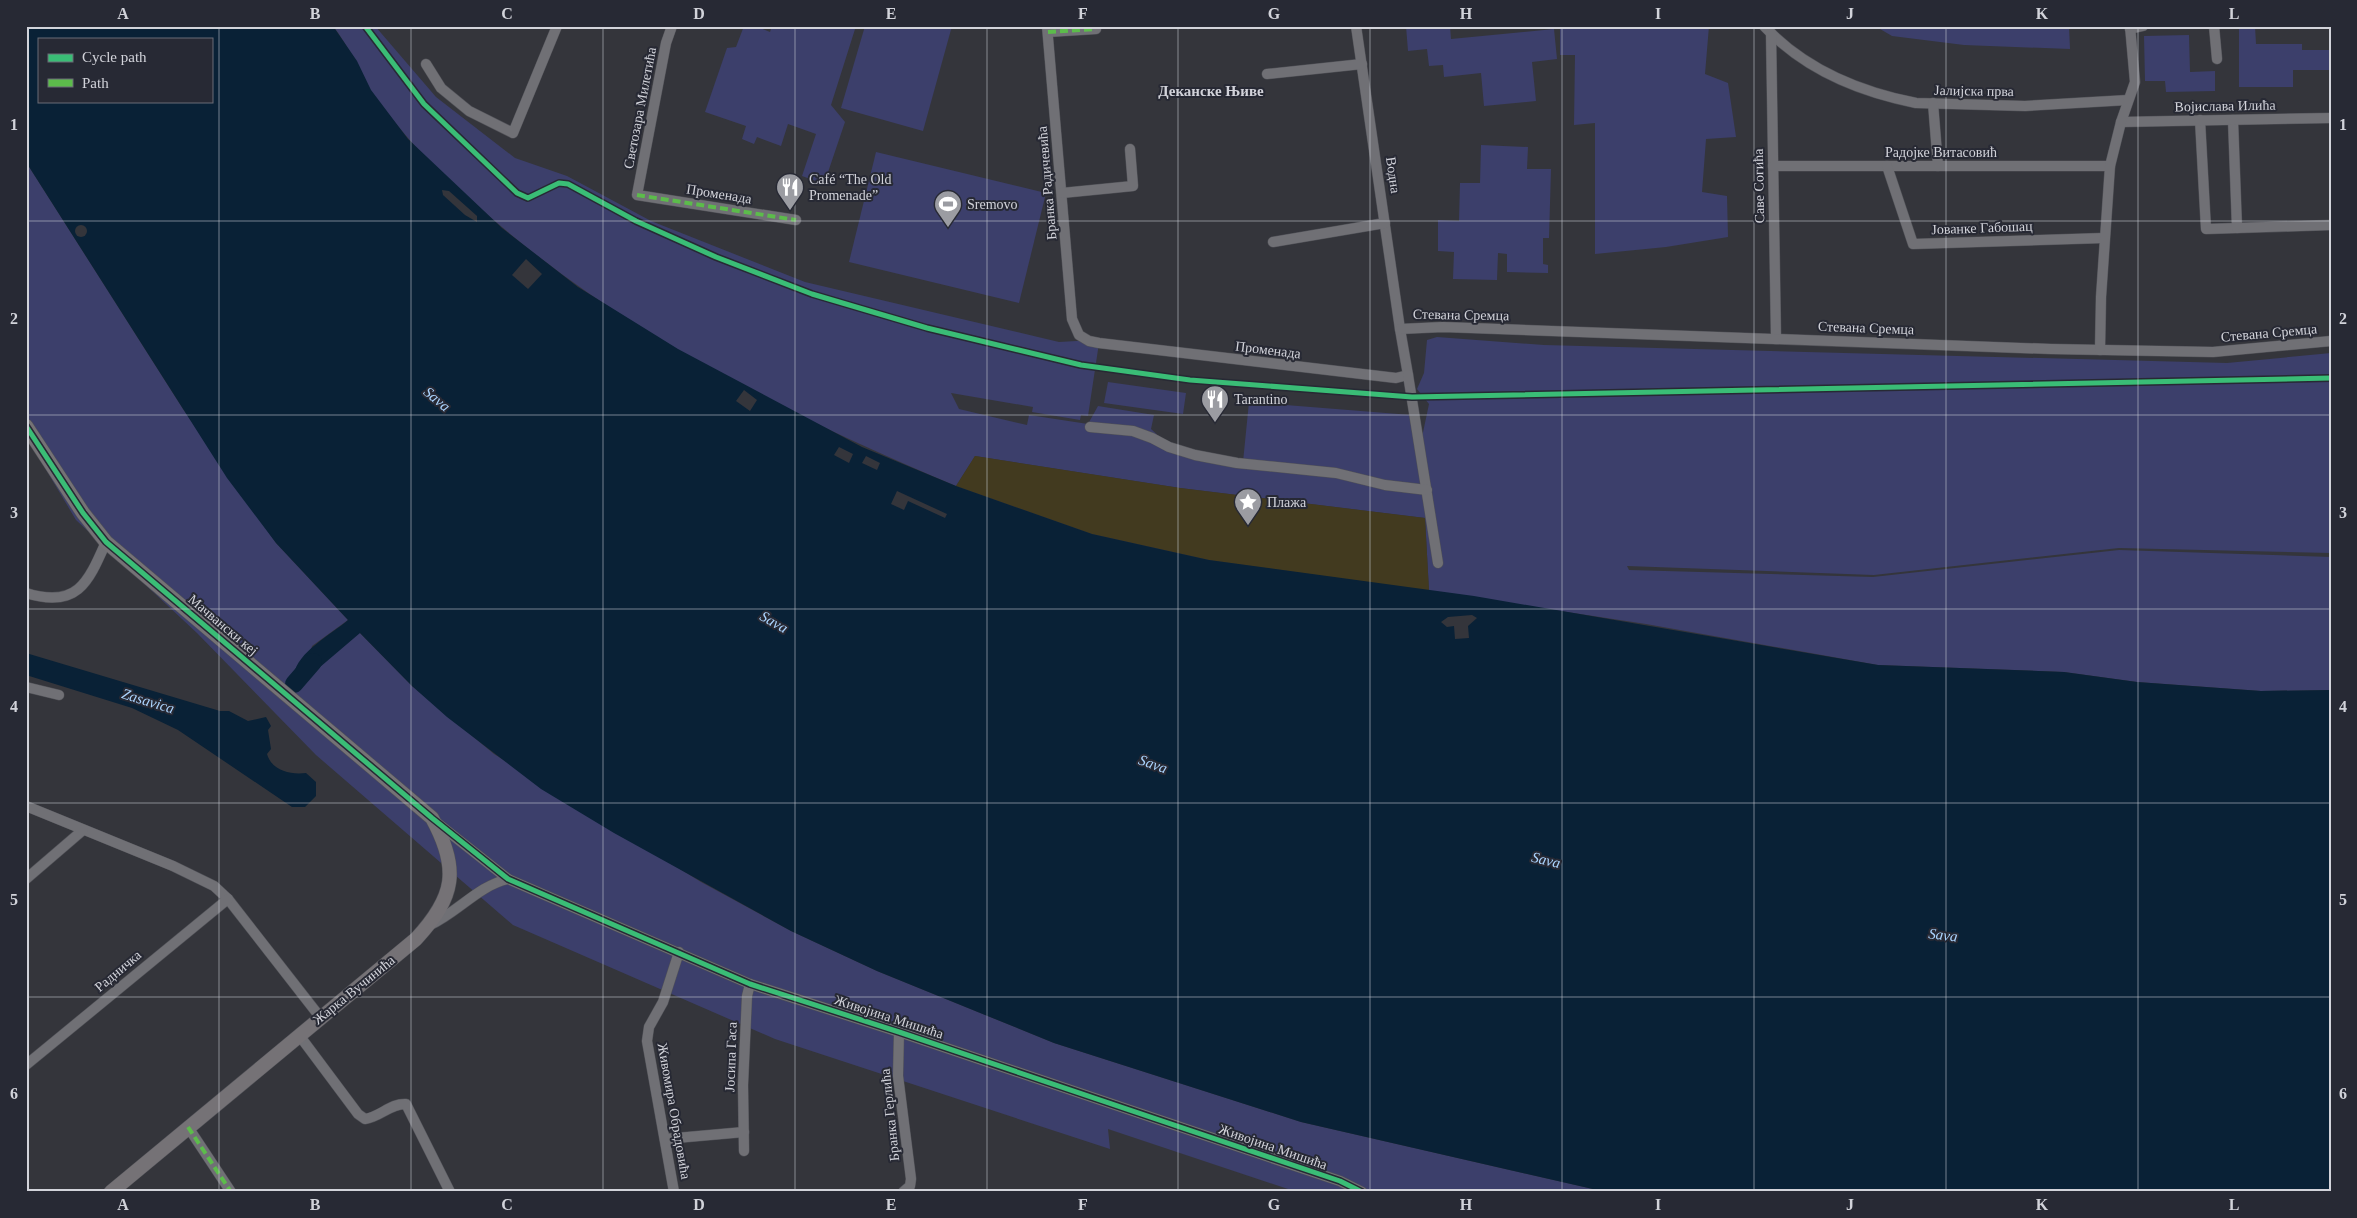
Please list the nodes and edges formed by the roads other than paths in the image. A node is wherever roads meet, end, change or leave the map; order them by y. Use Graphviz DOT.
graph roads {
  1 [pos="557,26"];
  2 [pos="672,26"];
  3 [pos="1356,26"];
  4 [pos="2143,26"];
  5 [pos="2214,26"];
  6 [pos="2130,28"];
  7 [pos="1048,29"];
  8 [pos="1096,29"];
  9 [pos="1768,30"];
  10 [pos="2217,59"];
  11 [pos="426,64"];
  12 [pos="1362,64"];
  13 [pos="1267,74"];
  14 [pos="2128,100"];
  15 [pos="1933,103"];
  16 [pos="2331,118"];
  17 [pos="2200,120"];
  18 [pos="2233,120"];
  19 [pos="2121,122"];
  20 [pos="1130,149"];
  21 [pos="1773,166"];
  22 [pos="1887,166"];
  23 [pos="1938,166"];
  24 [pos="2110,166"];
  25 [pos="1062,193"];
  26 [pos="637,195"];
  27 [pos="796,220"];
  28 [pos="1385,223"];
  29 [pos="2331,225"];
  30 [pos="2237,228"];
  31 [pos="2104,238"];
  32 [pos="1272,242"];
  33 [pos="1400,329"];
  34 [pos="1079,336"];
  35 [pos="1776,339"];
  36 [pos="2331,342"];
  37 [pos="2100,350"];
  38 [pos="1408,375"];
  39 [pos="26,426"];
  40 [pos="1090,427"];
  41 [pos="1427,490"];
  42 [pos="106,542"];
  43 [pos="1438,563"];
  44 [pos="26,593"];
  45 [pos="26,687"];
  46 [pos="59,696"];
  47 [pos="26,806"];
  48 [pos="432,818"];
  49 [pos="83,830"];
  50 [pos="26,879"];
  51 [pos="508,879"];
  52 [pos="228,899"];
  53 [pos="430,925"];
  54 [pos="679,952"];
  55 [pos="750,984"];
  56 [pos="320,1017"];
  57 [pos="899,1032"];
  58 [pos="299,1035"];
  59 [pos="26,1065"];
  60 [pos="188,1127"];
  61 [pos="744,1132"];
  62 [pos="665,1139"];
  63 [pos="744,1151"];
  64 [pos="111,1192"];
  65 [pos="231,1192"];
  66 [pos="450,1192"];
  67 [pos="674,1192"];
  68 [pos="902,1192"];
  69 [pos="1362,1192"];
  1 -- 11 [label="street"];
  2 -- 26 [label="street, Светозара Милетића"];
  3 -- 12 [label="street, Водна"];
  4 -- 6 [label="street"];
  5 -- 10 [label="street"];
  6 -- 14 [label="street"];
  7 -- 8 [label="street"];
  7 -- 25 [label="street, Бранка Радичевића"];
  9 -- 15 [label="street, Јалијска прва"];
  9 -- 21 [label="street, Саве Согића"];
  12 -- 13 [label="street"];
  12 -- 28 [label="street, Водна"];
  14 -- 15 [label="street, Јалијска прва"];
  14 -- 19 [label="street"];
  15 -- 23 [label="street"];
  16 -- 18 [label="street, Војислава Илића"];
  17 -- 18 [label="street, Војислава Илића"];
  17 -- 19 [label="street, Војислава Илића"];
  17 -- 30 [label="street"];
  18 -- 30 [label="street"];
  19 -- 24 [label="street"];
  20 -- 25 [label="street"];
  21 -- 22 [label="street, Радојке Витасовић"];
  21 -- 35 [label="street, Саве Согића"];
  22 -- 23 [label="street, Радојке Витасовић"];
  22 -- 31 [label="street, Јованке Габошац"];
  23 -- 24 [label="street, Радојке Витасовић"];
  24 -- 31 [label="street"];
  25 -- 34 [label="street, Бранка Радичевића"];
  26 -- 27 [label="street, Променада"];
  28 -- 32 [label="street"];
  28 -- 33 [label="street, Водна"];
  29 -- 30 [label="street"];
  31 -- 37 [label="street"];
  33 -- 35 [label="street, Стевана Сремца"];
  33 -- 38 [label="street"];
  34 -- 38 [label="street, Променада"];
  35 -- 37 [label="street, Стевана Сремца"];
  36 -- 37 [label="street, Стевана Сремца"];
  38 -- 41 [label="street"];
  39 -- 42 [label="street, Мачвански кеј"];
  40 -- 41 [label="street"];
  41 -- 43 [label="street"];
  42 -- 44 [label="street"];
  42 -- 48 [label="street, Мачвански кеј"];
  45 -- 46 [label="street"];
  47 -- 49 [label="street"];
  48 -- 51 [label="street, Живојина Мишића"];
  48 -- 53 [label="street, Жарка Вучинића"];
  49 -- 50 [label="street"];
  49 -- 52 [label="street"];
  51 -- 53 [label="street"];
  51 -- 54 [label="street, Живојина Мишића"];
  52 -- 56 [label="street"];
  52 -- 59 [label="street, Радничка"];
  53 -- 56 [label="street, Жарка Вучинића"];
  54 -- 55 [label="street, Живојина Мишића"];
  54 -- 62 [label="street, Живомира Обрадовића"];
  55 -- 57 [label="street, Живојина Мишића"];
  55 -- 61 [label="street, Јосипа Гаса"];
  56 -- 58 [label="street, Жарка Вучинића"];
  57 -- 68 [label="street, Бранка Герлића"];
  57 -- 69 [label="street, Живојина Мишића"];
  58 -- 60 [label="street, Жарка Вучинића"];
  58 -- 66 [label="street"];
  60 -- 64 [label="street, Жарка Вучинића"];
  60 -- 65 [label="street"];
  61 -- 62 [label="street"];
  61 -- 63 [label="street, Јосипа Гаса"];
  62 -- 67 [label="street, Живомира Обрадовића"];
}
